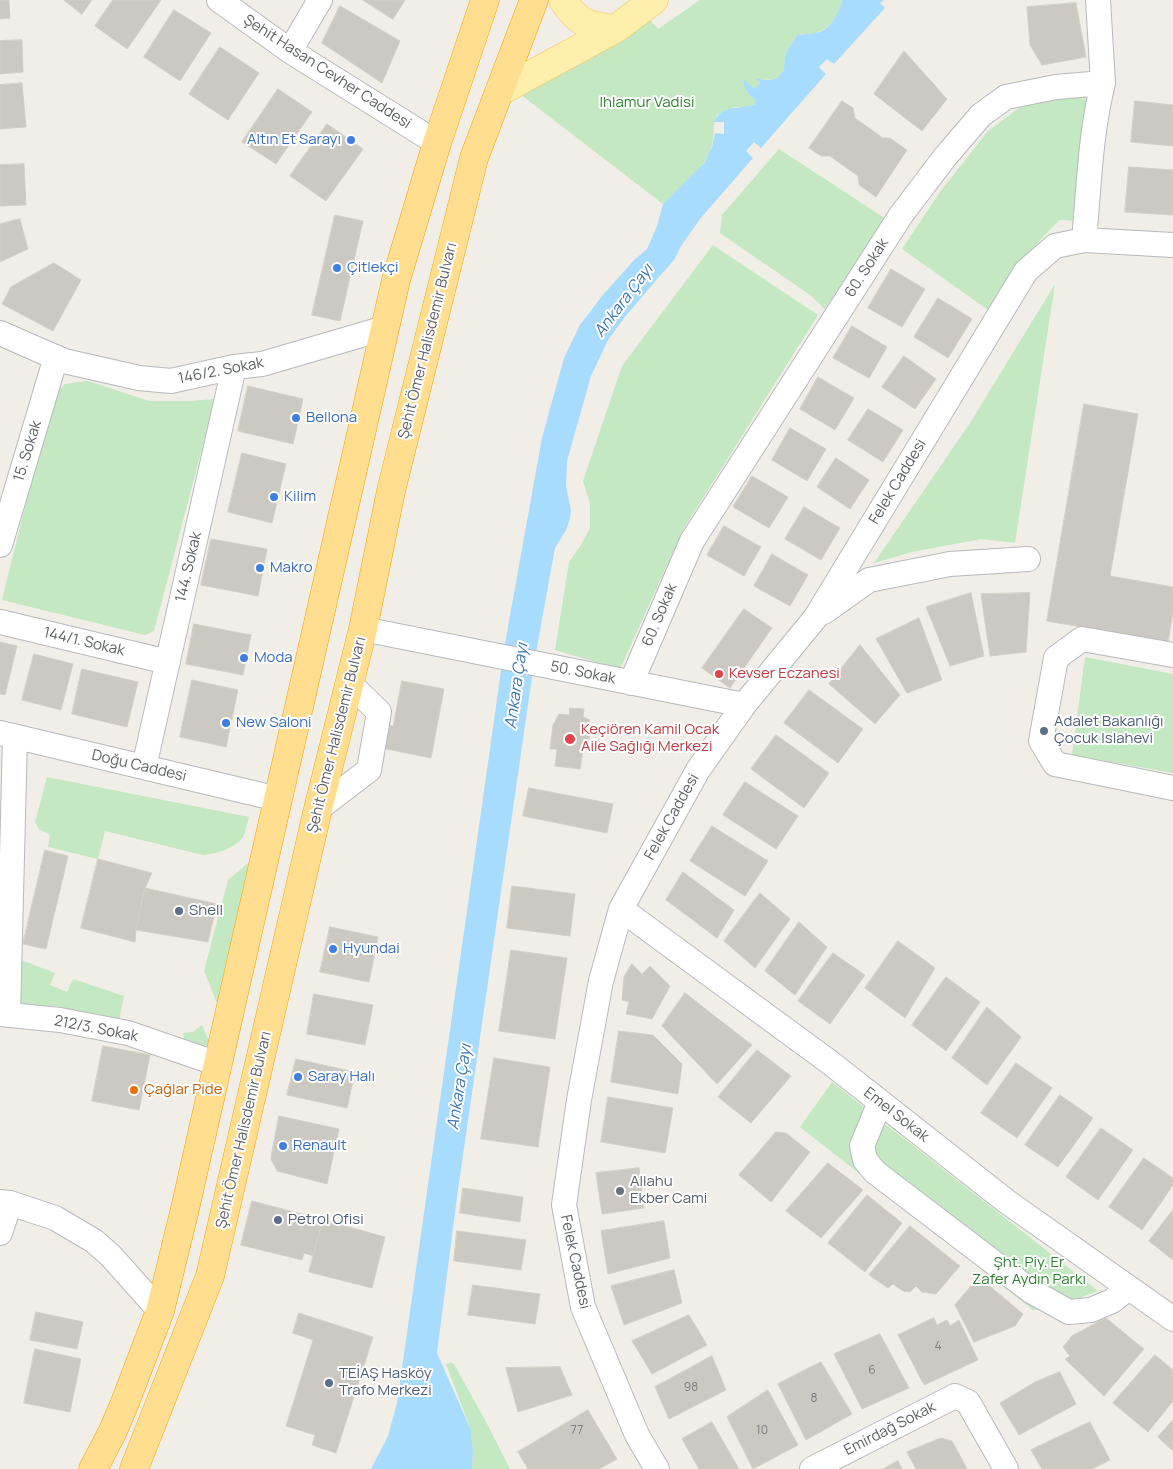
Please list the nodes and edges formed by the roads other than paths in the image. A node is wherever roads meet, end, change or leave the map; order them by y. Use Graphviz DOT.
graph roads {
  1 [pos="219,0"];
  2 [pos="320,0"];
  3 [pos="485,0"];
  4 [pos="534,0"];
  5 [pos="563,0"];
  6 [pos="654,0"];
  7 [pos="1098,0"];
  8 [pos="615,29"];
  9 [pos="290,51"];
  10 [pos="1103,83"];
  11 [pos="499,92"];
  12 [pos="437,144"];
  13 [pos="1084,240"];
  14 [pos="1173,245"];
  15 [pos="385,328"];
  16 [pos="0,333"];
  17 [pos="56,358"];
  18 [pos="234,367"];
  19 [pos="0,545"];
  20 [pos="1028,559"];
  21 [pos="816,617"];
  22 [pos="0,622"];
  23 [pos="363,629"];
  24 [pos="1173,655"];
  25 [pos="168,662"];
  26 [pos="349,683"];
  27 [pos="631,683"];
  28 [pos="744,705"];
  29 [pos="8,735"];
  30 [pos="144,767"];
  31 [pos="1173,788"];
  32 [pos="278,799"];
  33 [pos="318,809"];
  34 [pos="621,908"];
  35 [pos="4,1015"];
  36 [pos="218,1064"];
  37 [pos="880,1102"];
  38 [pos="5,1203"];
  39 [pos="0,1233"];
  40 [pos="1129,1288"];
  41 [pos="160,1312"];
  42 [pos="1173,1319"];
  43 [pos="92,1469"];
  44 [pos="134,1469"];
  45 [pos="657,1469"];
  46 [pos="812,1469"];
  47 [pos="1006,1469"];
  1 -- 9 [label="street, Şehit Hasan Cevher Caddesi"];
  2 -- 9 [label="street"];
  3 -- 12 [label="highway"];
  4 -- 11 [label="highway, Şehit Ömer Halisdemir Bulvarı"];
  5 -- 8 [label="main road"];
  6 -- 8 [label="main road"];
  7 -- 10 [label="street"];
  8 -- 11 [label="main road"];
  9 -- 12 [label="street, Şehit Hasan Cevher Caddesi"];
  10 -- 13 [label="street"];
  10 -- 27 [label="street, 60. Sokak"];
  11 -- 23 [label="highway, Şehit Ömer Halisdemir Bulvarı"];
  12 -- 15 [label="highway"];
  13 -- 14 [label="street, Felek Caddesi"];
  13 -- 21 [label="street, Felek Caddesi"];
  15 -- 18 [label="street, 146/2. Sokak"];
  15 -- 32 [label="highway"];
  16 -- 17 [label="street, 146/2. Sokak"];
  17 -- 18 [label="street, 146/2. Sokak"];
  17 -- 19 [label="street, 15. Sokak"];
  18 -- 25 [label="street, 144. Sokak"];
  20 -- 21 [label="street"];
  21 -- 28 [label="street, Felek Caddesi"];
  22 -- 25 [label="street, 144/1. Sokak"];
  23 -- 26 [label="highway, Şehit Ömer Halisdemir Bulvarı"];
  23 -- 27 [label="street, 50. Sokak"];
  24 -- 31 [label="street"];
  25 -- 30 [label="street, 144. Sokak"];
  26 -- 33 [label="highway, Şehit Ömer Halisdemir Bulvarı"];
  26 -- 33 [label="street"];
  27 -- 28 [label="street, 50. Sokak"];
  28 -- 34 [label="street, Felek Caddesi"];
  29 -- 30 [label="street, Doğu Caddesi"];
  29 -- 35 [label="street"];
  30 -- 32 [label="street, Doğu Caddesi"];
  32 -- 36 [label="highway"];
  33 -- 44 [label="highway, Şehit Ömer Halisdemir Bulvarı"];
  34 -- 37 [label="street, Emel Sokak"];
  34 -- 45 [label="street, Felek Caddesi"];
  35 -- 36 [label="street, 212/3. Sokak"];
  36 -- 41 [label="highway"];
  37 -- 40 [label="street, Emel Sokak"];
  37 -- 40 [label="street"];
  38 -- 39 [label="street"];
  38 -- 41 [label="street"];
  40 -- 42 [label="street, Emel Sokak"];
  41 -- 43 [label="highway"];
  46 -- 47 [label="street, Emirdağ Sokak"];
}
